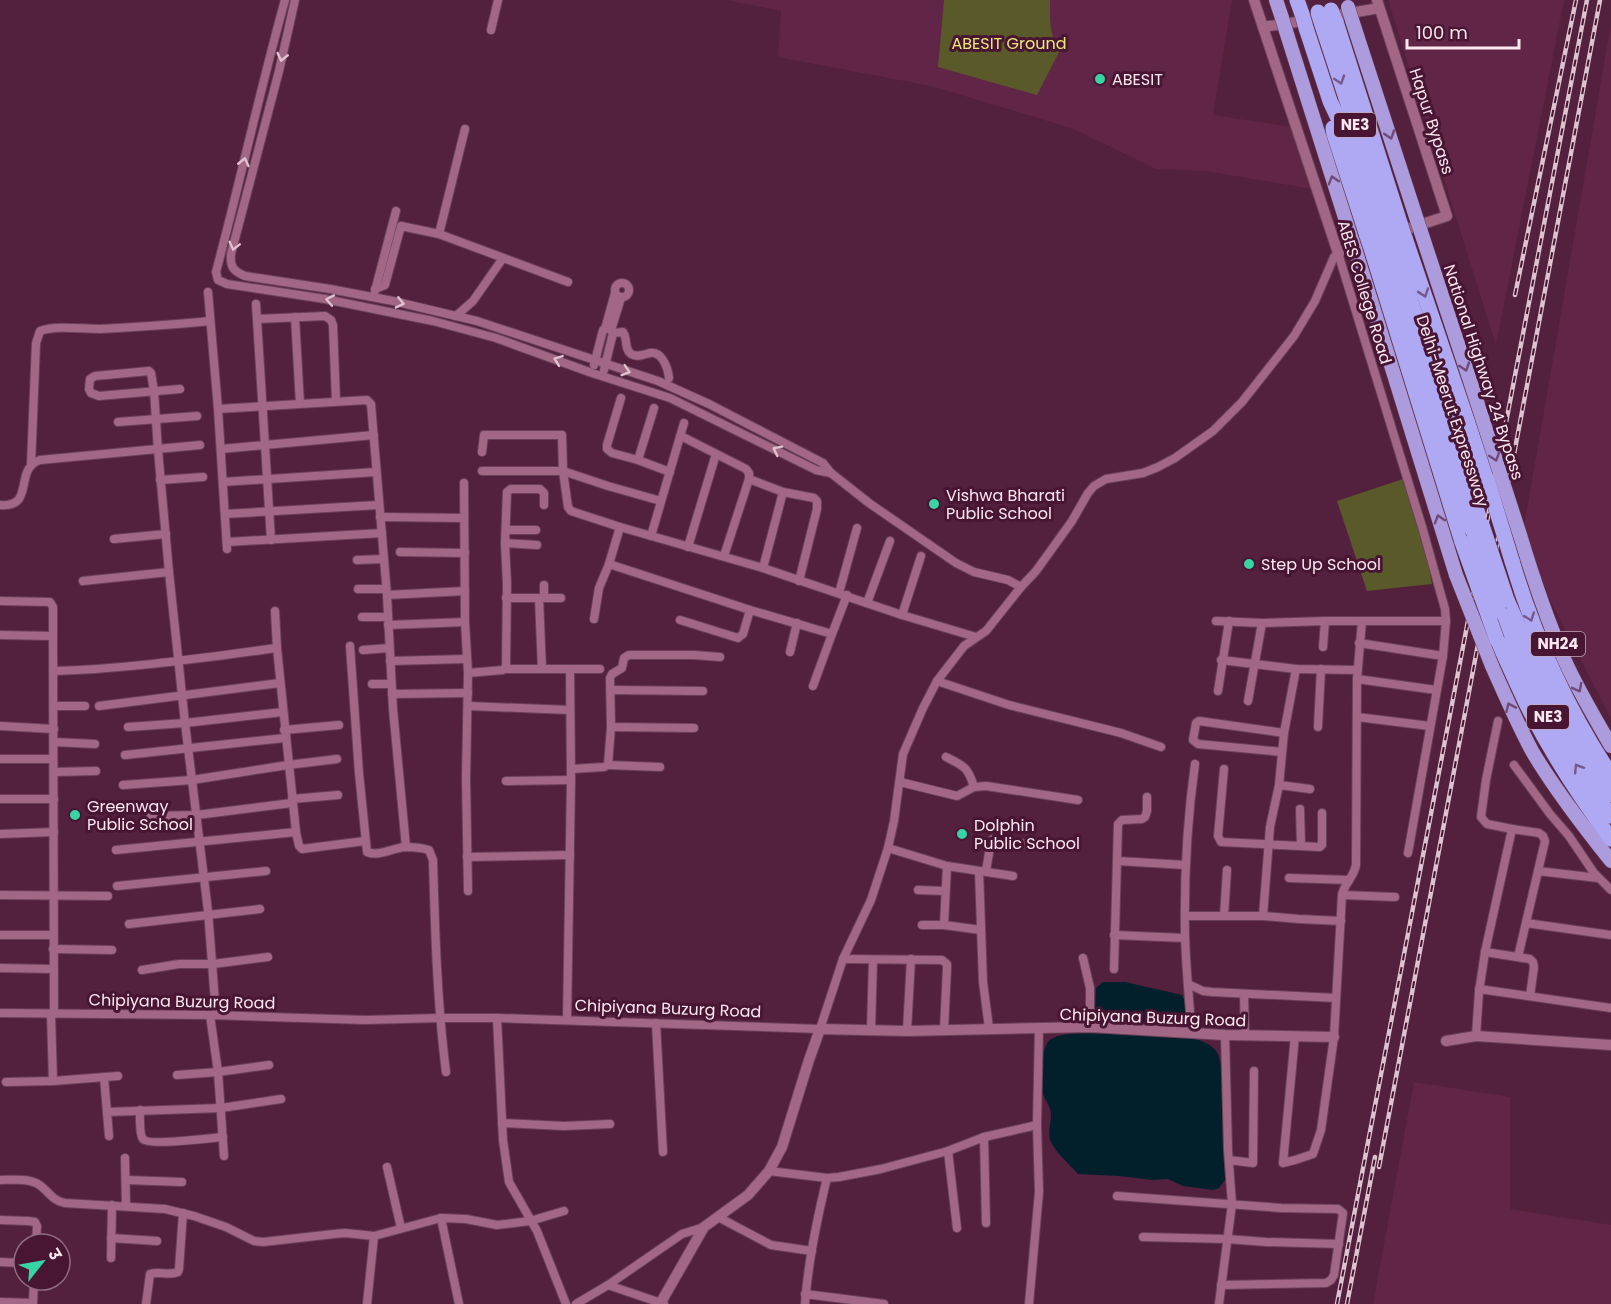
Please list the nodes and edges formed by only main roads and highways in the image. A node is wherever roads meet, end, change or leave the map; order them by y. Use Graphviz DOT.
graph roads {
  1 [pos="1276,0"];
  2 [pos="1348,9"];
  3 [pos="1325,11"];
  4 [pos="1302,14"];
  5 [pos="1379,239"];
  6 [pos="1472,533"];
  7 [pos="1503,606"];
  8 [pos="1611,746"];
  9 [pos="1611,776"];
  10 [pos="1611,795"];
  11 [pos="1611,816"];
  12 [pos="1611,839"];
  13 [pos="1611,861"];
  5 -- 1 [label="highway, one-way"];
  2 -- 8 [label="highway, National Highway 24 Bypass / NH24, one-way, bridge"];
  3 -- 5 [label="highway, Delhi-Meerut Expressway / NE3, one-way"];
  4 -- 5 [label="highway, Delhi-Meerut Expressway / NE3"];
  5 -- 6 [label="highway, Delhi-Meerut Expressway / NE3"];
  5 -- 6 [label="highway"];
  5 -- 9 [label="highway, one-way, bridge"];
  13 -- 5 [label="highway, one-way, bridge"];
  6 -- 7 [label="highway, Delhi-Meerut Expressway / NE3, bridge"];
  6 -- 12 [label="highway, bridge"];
  7 -- 10 [label="highway, Delhi-Meerut Expressway / NE3"];
  11 -- 7 [label="highway, Delhi-Meerut Expressway / NE3, one-way"];
}
